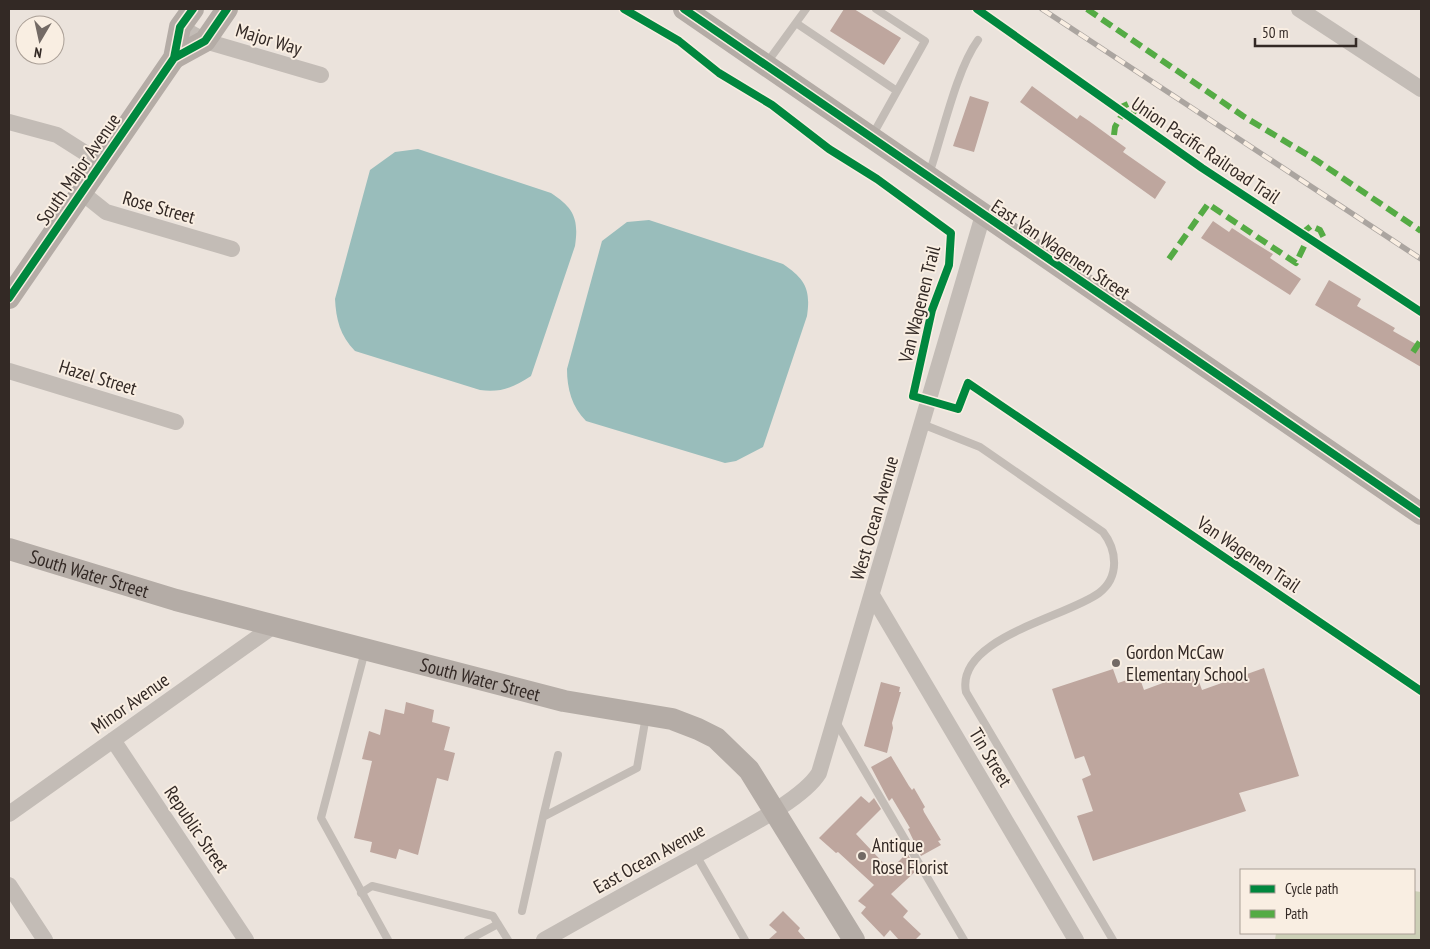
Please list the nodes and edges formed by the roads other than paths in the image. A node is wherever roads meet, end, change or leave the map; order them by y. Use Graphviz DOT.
graph roads {
  1 [pos="227,9"];
  2 [pos="684,9"];
  3 [pos="806,9"];
  4 [pos="876,9"];
  5 [pos="1299,9"];
  6 [pos="187,18"];
  7 [pos="796,23"];
  8 [pos="978,40"];
  9 [pos="205,41"];
  10 [pos="174,58"];
  11 [pos="766,65"];
  12 [pos="321,76"];
  13 [pos="1421,89"];
  14 [pos="897,91"];
  15 [pos="9,122"];
  16 [pos="871,138"];
  17 [pos="101,163"];
  18 [pos="928,177"];
  19 [pos="81,192"];
  20 [pos="983,215"];
  21 [pos="232,250"];
  22 [pos="9,298"];
  23 [pos="9,371"];
  24 [pos="176,422"];
  25 [pos="922,424"];
  26 [pos="1421,514"];
  27 [pos="9,549"];
  28 [pos="872,595"];
  29 [pos="275,625"];
  30 [pos="366,649"];
  31 [pos="646,714"];
  32 [pos="835,720"];
  33 [pos="113,740"];
  34 [pos="558,755"];
  35 [pos="773,810"];
  36 [pos="9,814"];
  37 [pos="543,817"];
  38 [pos="696,855"];
  39 [pos="9,885"];
  40 [pos="361,893"];
  41 [pos="522,911"];
  42 [pos="498,924"];
  43 [pos="45,940"];
  44 [pos="246,940"];
  45 [pos="388,940"];
  46 [pos="468,940"];
  47 [pos="508,940"];
  48 [pos="544,940"];
  49 [pos="745,940"];
  50 [pos="854,940"];
  51 [pos="964,940"];
  52 [pos="1076,940"];
  53 [pos="1114,940"];
  1 -- 9 [label="main road, South Major Avenue"];
  2 -- 11 [label="main road, East Van Wagenen Street"];
  3 -- 7 [label="lane"];
  4 -- 14 [label="lane"];
  5 -- 13 [label="street"];
  6 -- 9 [label="street, Major Way"];
  6 -- 10 [label="main road, South Major Avenue"];
  7 -- 11 [label="lane"];
  7 -- 14 [label="lane"];
  8 -- 18 [label="lane"];
  9 -- 10 [label="main road, South Major Avenue"];
  9 -- 12 [label="street, Major Way"];
  10 -- 17 [label="main road, South Major Avenue"];
  11 -- 16 [label="main road, East Van Wagenen Street"];
  14 -- 16 [label="lane"];
  15 -- 17 [label="street"];
  16 -- 18 [label="main road, East Van Wagenen Street"];
  17 -- 19 [label="main road, South Major Avenue"];
  18 -- 20 [label="main road, East Van Wagenen Street"];
  19 -- 21 [label="street, Rose Street"];
  19 -- 22 [label="main road, South Major Avenue"];
  20 -- 25 [label="street, West Ocean Avenue"];
  20 -- 26 [label="main road, East Van Wagenen Street"];
  23 -- 24 [label="street, Hazel Street"];
  25 -- 28 [label="street, West Ocean Avenue"];
  25 -- 53 [label="lane"];
  27 -- 29 [label="main road, South Water Street"];
  28 -- 32 [label="street, West Ocean Avenue"];
  28 -- 52 [label="street, Tin Street"];
  29 -- 30 [label="main road, South Water Street"];
  29 -- 33 [label="street, Minor Avenue"];
  30 -- 31 [label="main road, South Water Street"];
  30 -- 40 [label="lane"];
  31 -- 35 [label="main road, South Water Street"];
  31 -- 37 [label="lane"];
  32 -- 35 [label="street, West Ocean Avenue"];
  32 -- 51 [label="lane"];
  33 -- 36 [label="street, Minor Avenue"];
  33 -- 44 [label="street, Republic Street"];
  34 -- 37 [label="lane"];
  35 -- 38 [label="street, East Ocean Avenue"];
  35 -- 50 [label="main road, South Water Street"];
  37 -- 41 [label="lane"];
  38 -- 48 [label="street, East Ocean Avenue"];
  38 -- 49 [label="lane"];
  39 -- 43 [label="street"];
  40 -- 42 [label="lane"];
  40 -- 45 [label="lane"];
  42 -- 46 [label="lane"];
  42 -- 47 [label="lane"];
}
